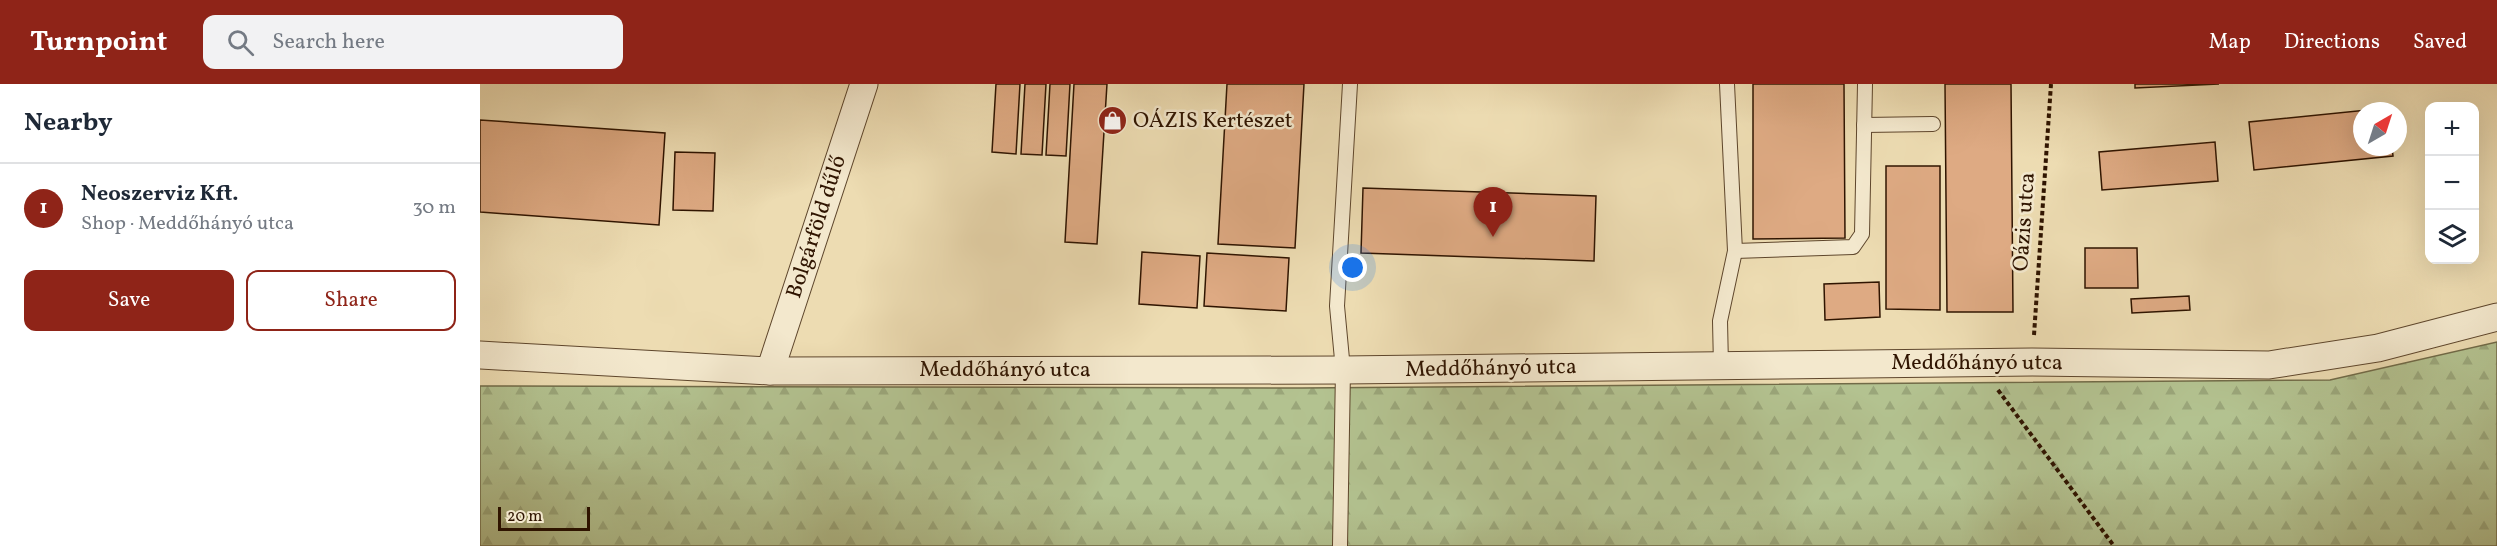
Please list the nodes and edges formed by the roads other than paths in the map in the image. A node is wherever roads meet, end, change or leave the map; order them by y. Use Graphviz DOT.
graph roads {
  1 [pos="864,84"];
  2 [pos="1350,84"];
  3 [pos="1727,84"];
  4 [pos="1865,84"];
  5 [pos="1933,124"];
  6 [pos="1864,125"];
  7 [pos="1735,251"];
  8 [pos="2497,317"];
  9 [pos="480,355"];
  10 [pos="1721,366"];
  11 [pos="770,370"];
  12 [pos="1343,370"];
  13 [pos="1340,546"];
  1 -- 11 [label="street, Bolgárföld dűlő"];
  2 -- 12 [label="lane"];
  3 -- 7 [label="lane"];
  4 -- 6 [label="lane"];
  5 -- 6 [label="lane"];
  6 -- 7 [label="lane"];
  7 -- 10 [label="lane"];
  8 -- 10 [label="street, Meddőhányó utca"];
  9 -- 11 [label="street, Meddőhányó utca"];
  10 -- 12 [label="street, Meddőhányó utca"];
  11 -- 12 [label="street, Meddőhányó utca"];
  12 -- 13 [label="lane"];
}
